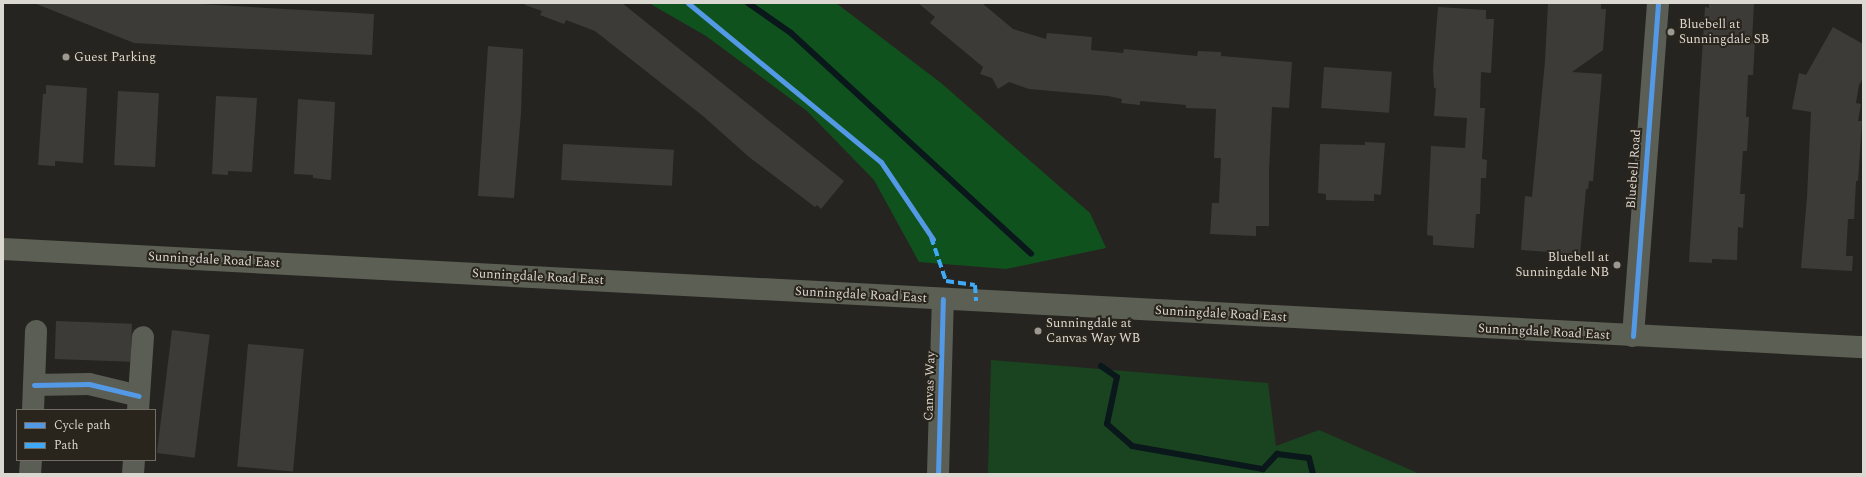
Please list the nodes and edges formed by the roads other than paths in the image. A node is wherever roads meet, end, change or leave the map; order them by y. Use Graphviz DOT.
graph roads {
  1 [pos="1658,3"];
  2 [pos="3,249"];
  3 [pos="943,299"];
  4 [pos="36,330"];
  5 [pos="1633,336"];
  6 [pos="142,337"];
  7 [pos="1863,347"];
  8 [pos="34,384"];
  9 [pos="138,403"];
  10 [pos="33,409"];
  11 [pos="31,461"];
  12 [pos="134,461"];
  13 [pos="30,474"];
  14 [pos="133,474"];
  15 [pos="938,474"];
  1 -- 5 [label="street, Bluebell Road"];
  2 -- 3 [label="main road, Sunningdale Road East"];
  3 -- 5 [label="main road, Sunningdale Road East"];
  3 -- 15 [label="street, Canvas Way"];
  4 -- 8 [label="street"];
  5 -- 7 [label="main road, Sunningdale Road East"];
  6 -- 9 [label="street"];
  8 -- 9 [label="street"];
  8 -- 10 [label="street"];
  11 -- 13 [label="street"];
  12 -- 14 [label="street"];
}
